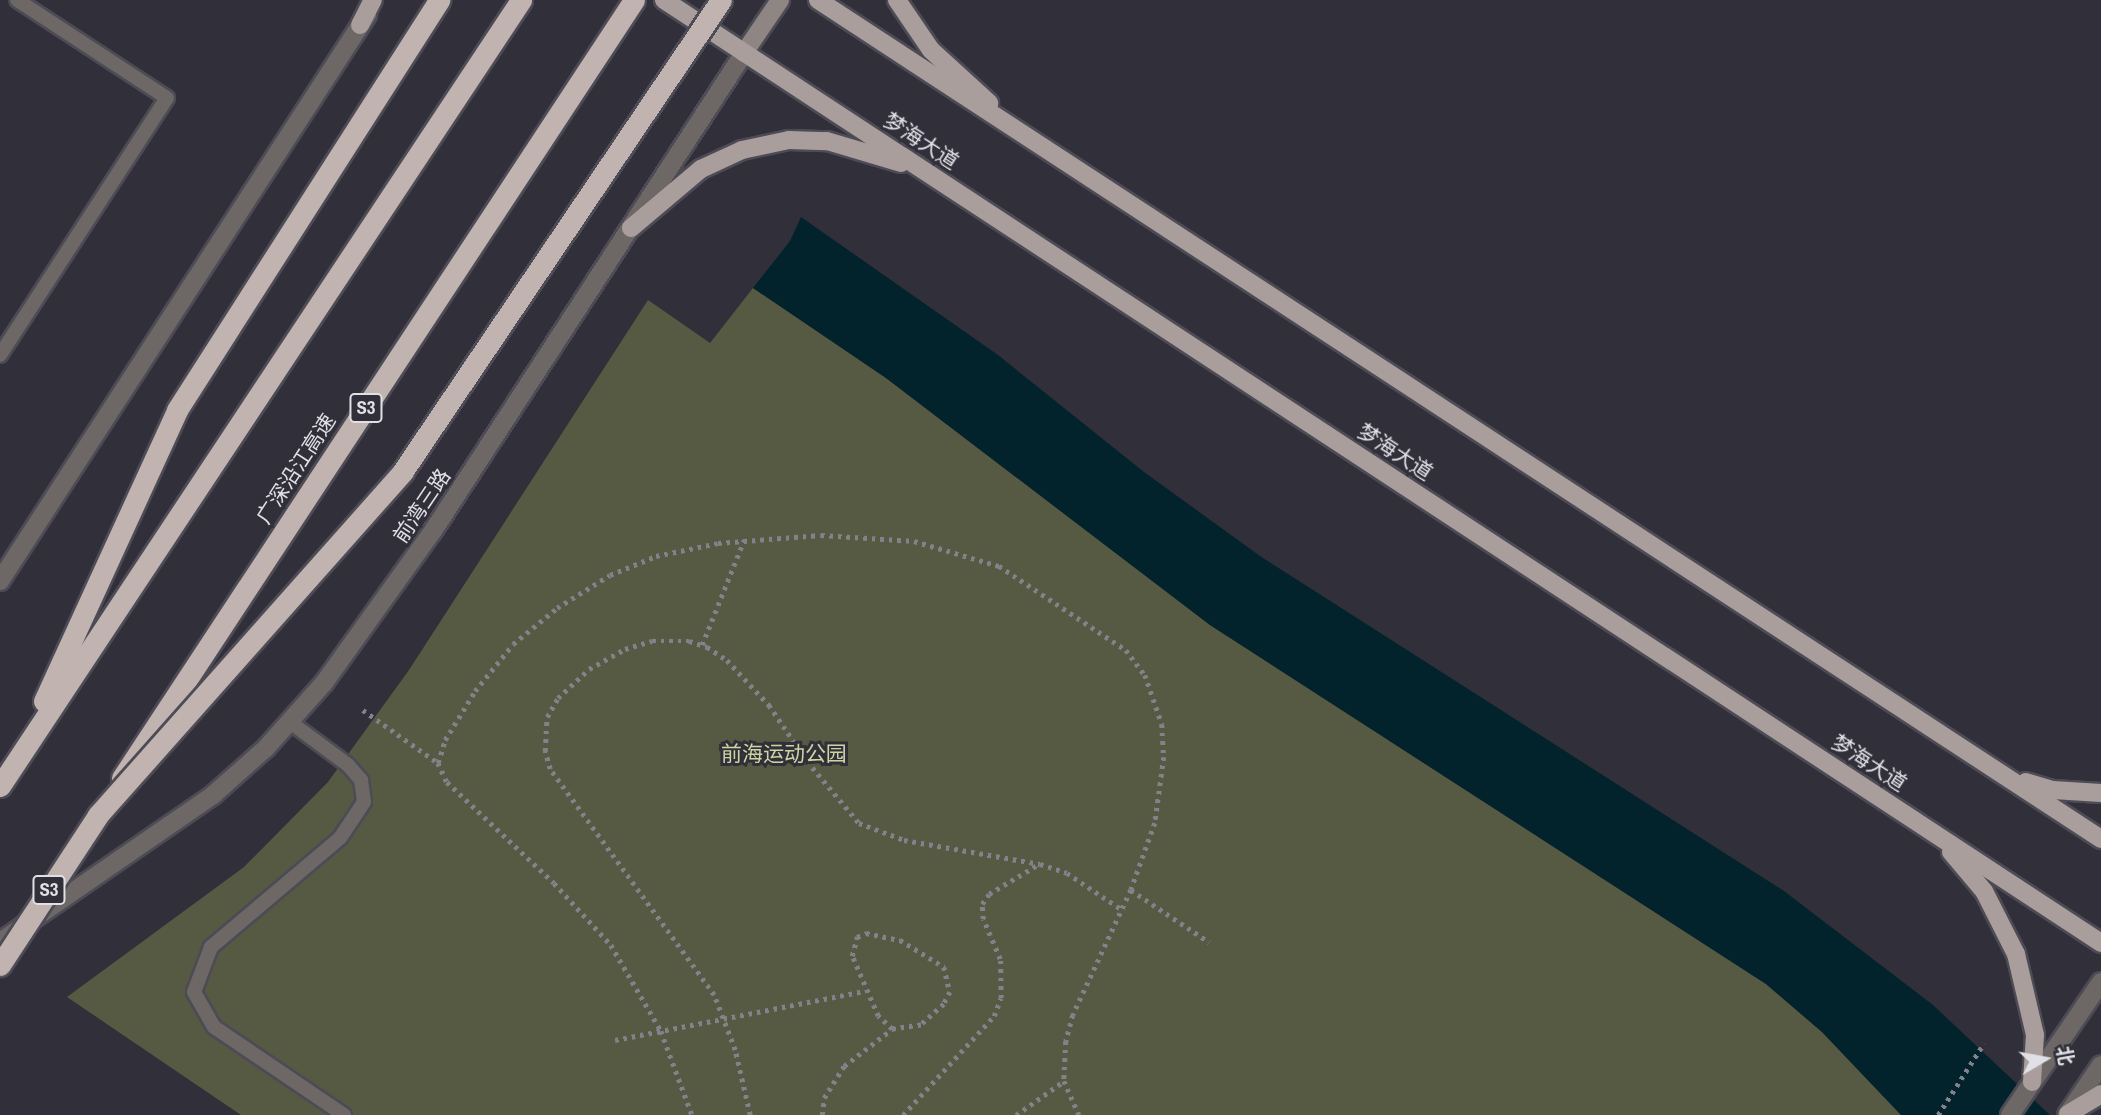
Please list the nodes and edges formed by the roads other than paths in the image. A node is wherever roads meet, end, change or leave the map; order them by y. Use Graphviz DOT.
graph roads {
  1 [pos="17,0"];
  2 [pos="375,0"];
  3 [pos="439,0"];
  4 [pos="521,0"];
  5 [pos="634,0"];
  6 [pos="664,0"];
  7 [pos="720,0"];
  8 [pos="780,0"];
  9 [pos="818,0"];
  10 [pos="897,0"];
  11 [pos="360,25"];
  12 [pos="744,53"];
  13 [pos="1036,145"];
  14 [pos="925,171"];
  15 [pos="631,228"];
  16 [pos="0,355"];
  17 [pos="0,581"];
  18 [pos="290,722"];
  19 [pos="2004,774"];
  20 [pos="0,786"];
  21 [pos="2101,793"];
  22 [pos="98,815"];
  23 [pos="1917,822"];
  24 [pos="2101,839"];
  25 [pos="0,942"];
  26 [pos="2101,943"];
  27 [pos="0,965"];
  28 [pos="2101,982"];
  29 [pos="2101,1065"];
  30 [pos="2032,1082"];
  31 [pos="2101,1094"];
  32 [pos="2067,1114"];
  33 [pos="344,1115"];
  34 [pos="2010,1115"];
  1 -- 16 [label="lane"];
  2 -- 11 [label="main road"];
  3 -- 20 [label="highway"];
  4 -- 20 [label="highway"];
  5 -- 22 [label="highway, 广深沿江高速 / S3, bridge"];
  6 -- 12 [label="main road, 梦海大道"];
  7 -- 22 [label="highway, bridge"];
  8 -- 12 [label="main road, 前湾三路"];
  9 -- 13 [label="main road"];
  10 -- 13 [label="main road"];
  11 -- 17 [label="street"];
  12 -- 14 [label="main road, 梦海大道"];
  12 -- 15 [label="street, 前湾三路"];
  13 -- 19 [label="main road"];
  14 -- 15 [label="main road"];
  14 -- 23 [label="main road, 梦海大道"];
  15 -- 18 [label="street, 前湾三路"];
  18 -- 25 [label="street, 前湾三路"];
  18 -- 33 [label="lane"];
  19 -- 21 [label="main road"];
  19 -- 24 [label="main road"];
  22 -- 27 [label="highway, 广深沿江高速 / S3, bridge"];
  23 -- 26 [label="main road, 梦海大道"];
  23 -- 30 [label="main road"];
  28 -- 30 [label="street"];
  29 -- 32 [label="street"];
  30 -- 34 [label="street"];
  31 -- 32 [label="main road"];
}
